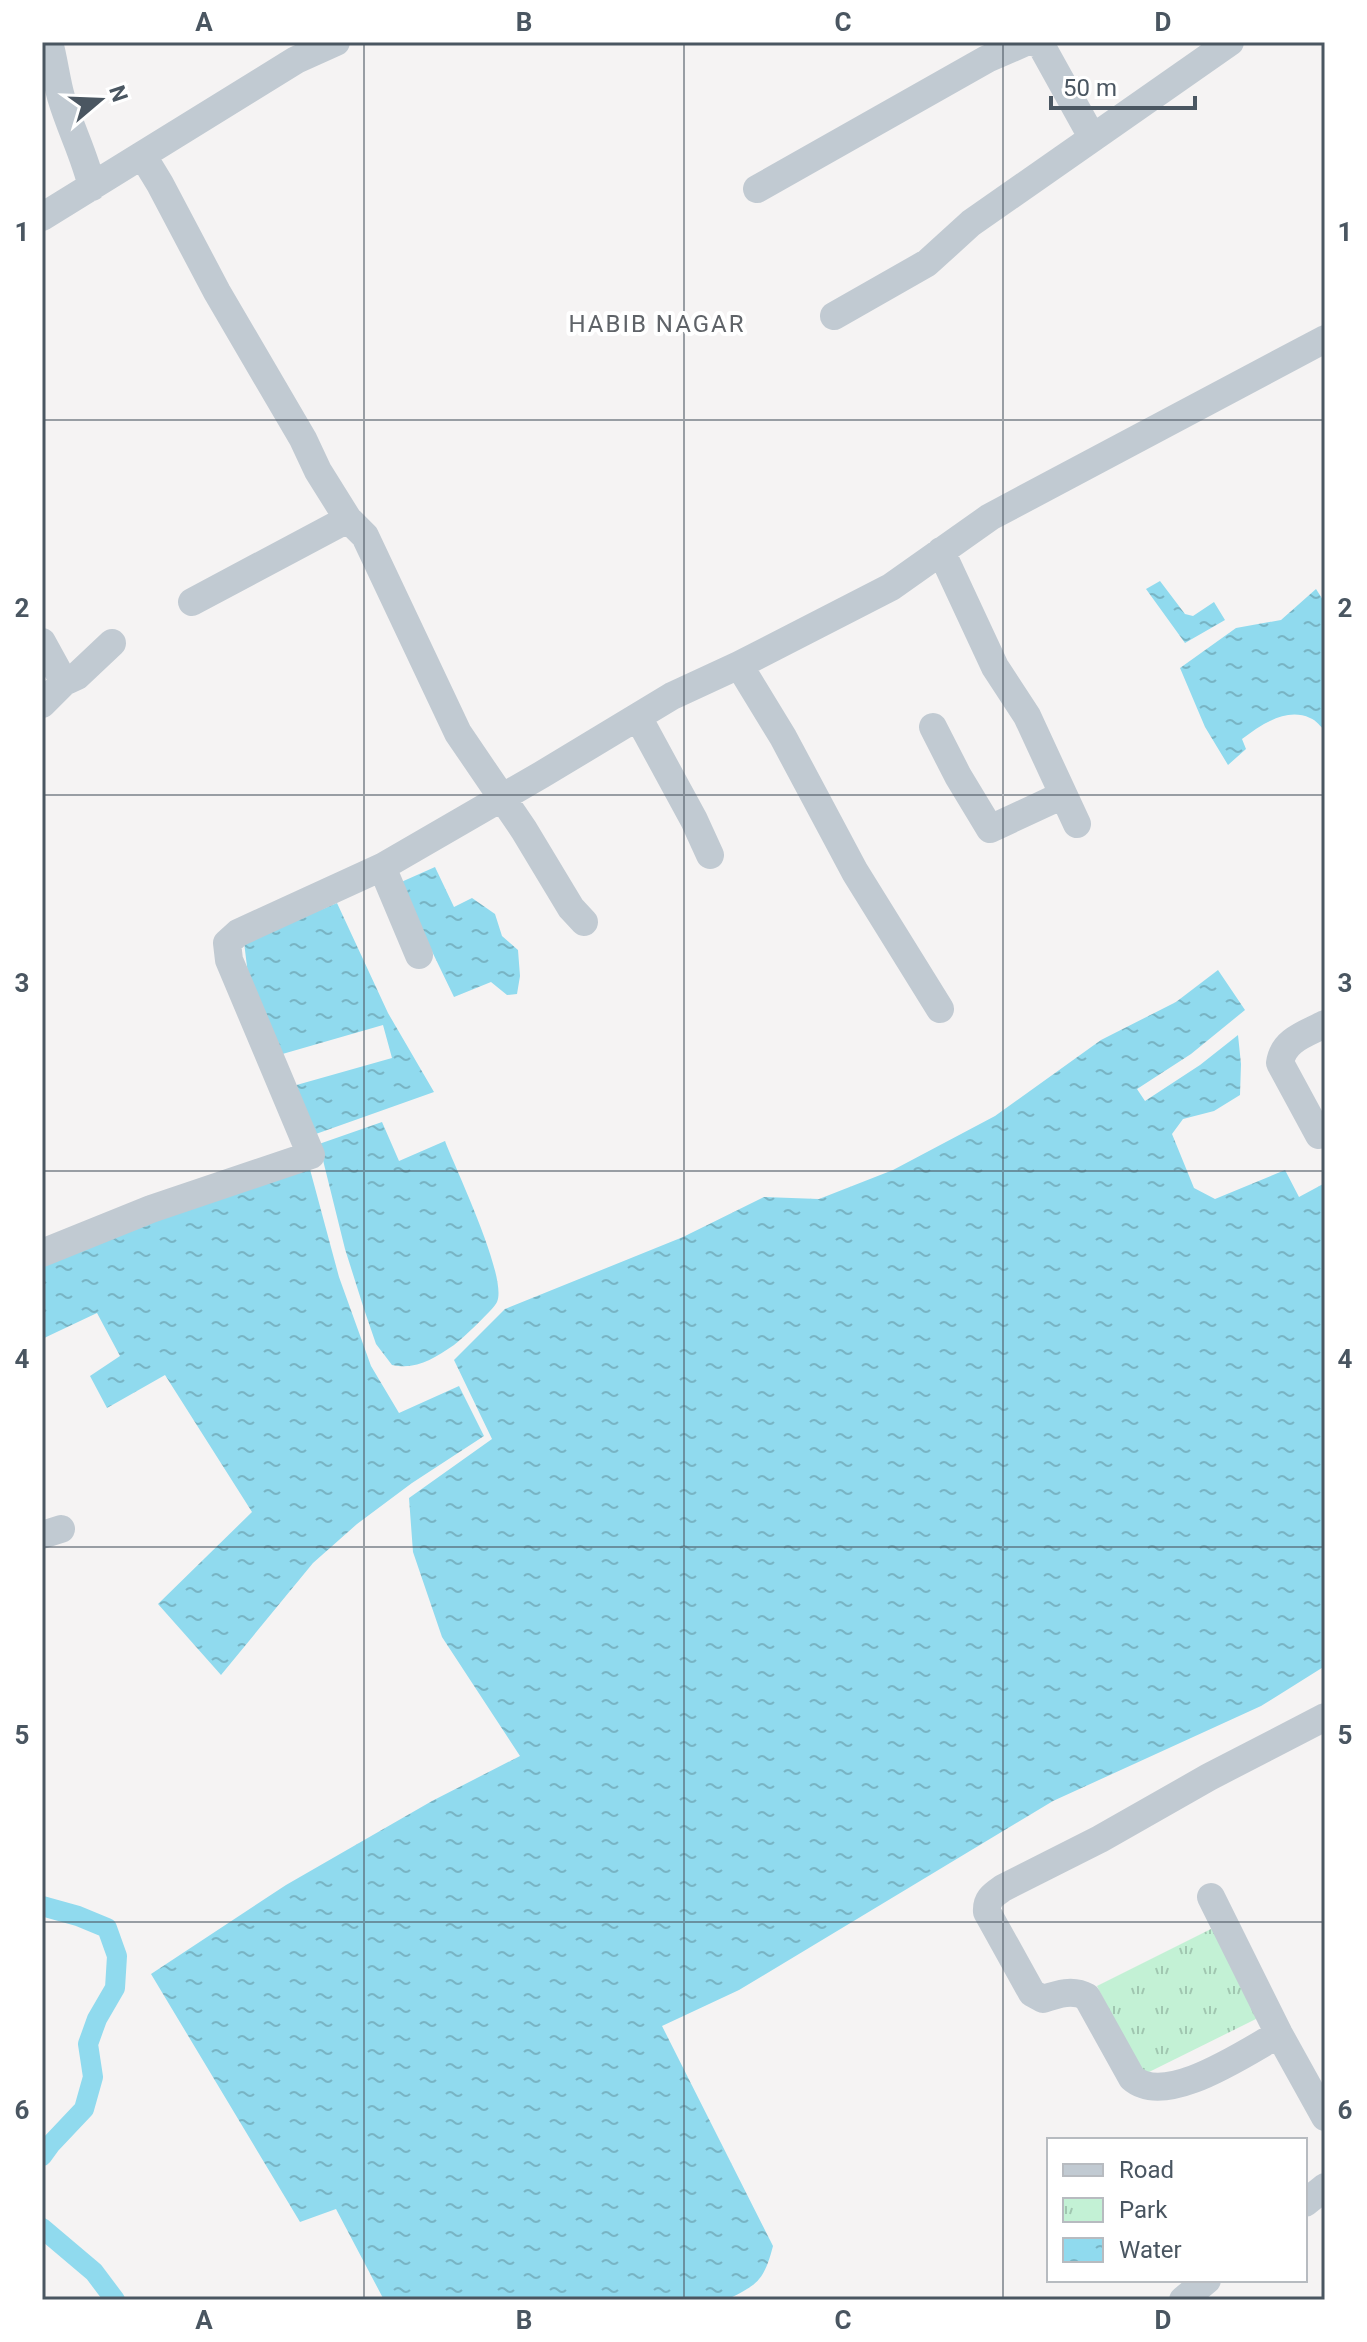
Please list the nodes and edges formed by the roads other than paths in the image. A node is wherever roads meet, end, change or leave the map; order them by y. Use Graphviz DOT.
graph roads {
  1 [pos="49,42"];
  2 [pos="336,42"];
  3 [pos="1026,42"];
  4 [pos="1033,42"];
  5 [pos="1230,42"];
  6 [pos="1092,137"];
  7 [pos="143,156"];
  8 [pos="92,187"];
  9 [pos="757,189"];
  10 [pos="42,217"];
  11 [pos="834,316"];
  12 [pos="1325,339"];
  13 [pos="348,519"];
  14 [pos="941,551"];
  15 [pos="192,602"];
  16 [pos="42,642"];
  17 [pos="112,643"];
  18 [pos="739,665"];
  19 [pos="64,682"];
  20 [pos="42,704"];
  21 [pos="638,717"];
  22 [pos="933,727"];
  23 [pos="1063,795"];
  24 [pos="502,797"];
  25 [pos="1077,824"];
  26 [pos="710,855"];
  27 [pos="382,867"];
  28 [pos="584,922"];
  29 [pos="419,955"];
  30 [pos="940,1009"];
  31 [pos="1325,1024"];
  32 [pos="1319,1135"];
  33 [pos="42,1253"];
  34 [pos="1325,1717"];
  35 [pos="1211,1897"];
  36 [pos="1279,2034"];
  37 [pos="1325,2117"];
  38 [pos="1325,2187"];
  39 [pos="1307,2201"];
  40 [pos="1205,2282"];
  41 [pos="1183,2300"];
  1 -- 8 [label="street"];
  2 -- 7 [label="street"];
  3 -- 9 [label="street"];
  4 -- 6 [label="street"];
  5 -- 6 [label="street"];
  6 -- 11 [label="street"];
  7 -- 8 [label="street"];
  7 -- 13 [label="street"];
  8 -- 10 [label="street"];
  12 -- 14 [label="street"];
  13 -- 15 [label="street"];
  13 -- 24 [label="street"];
  14 -- 18 [label="street"];
  14 -- 23 [label="street"];
  16 -- 19 [label="street"];
  17 -- 19 [label="street"];
  18 -- 21 [label="street"];
  18 -- 30 [label="street"];
  19 -- 20 [label="street"];
  21 -- 24 [label="street"];
  21 -- 26 [label="street"];
  22 -- 23 [label="street"];
  23 -- 25 [label="street"];
  24 -- 27 [label="street"];
  24 -- 28 [label="street"];
  27 -- 29 [label="street"];
  27 -- 33 [label="street"];
  31 -- 32 [label="street"];
  34 -- 36 [label="street"];
  35 -- 36 [label="street"];
  36 -- 37 [label="street"];
  38 -- 39 [label="street"];
  40 -- 41 [label="street"];
}
